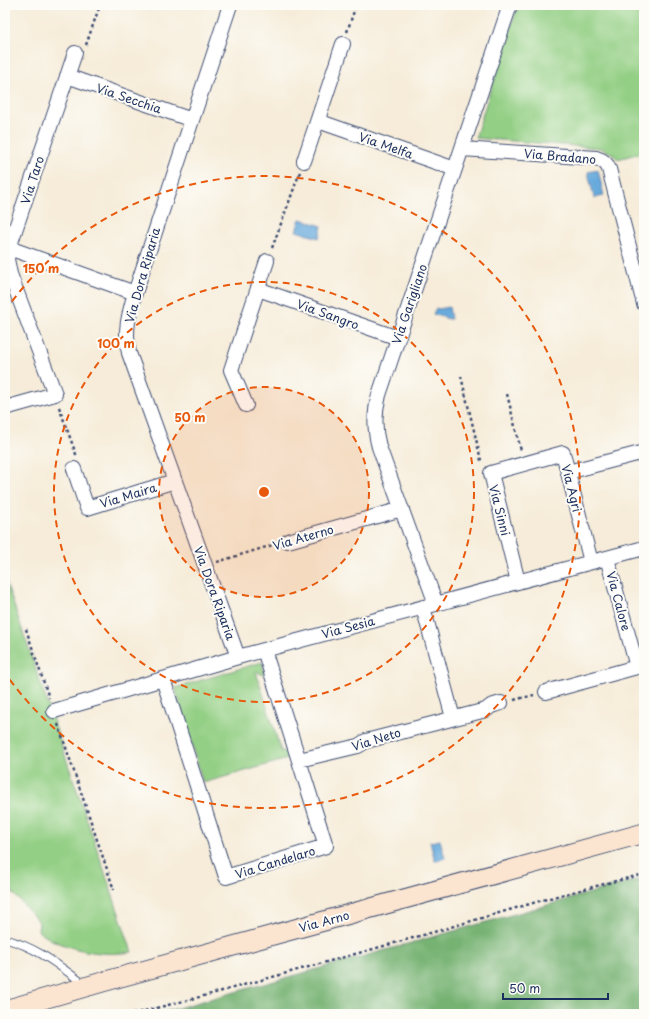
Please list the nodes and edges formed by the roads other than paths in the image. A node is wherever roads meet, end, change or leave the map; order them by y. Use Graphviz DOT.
graph roads {
  1 [pos="230,5"];
  2 [pos="510,5"];
  3 [pos="344,44"];
  4 [pos="75,52"];
  5 [pos="67,76"];
  6 [pos="192,120"];
  7 [pos="318,121"];
  8 [pos="462,149"];
  9 [pos="304,161"];
  10 [pos="455,169"];
  11 [pos="10,248"];
  12 [pos="638,255"];
  13 [pos="267,261"];
  14 [pos="258,289"];
  15 [pos="135,293"];
  16 [pos="644,304"];
  17 [pos="398,338"];
  18 [pos="246,405"];
  19 [pos="5,408"];
  20 [pos="644,452"];
  21 [pos="524,463"];
  22 [pos="74,468"];
  23 [pos="568,472"];
  24 [pos="175,481"];
  25 [pos="402,509"];
  26 [pos="288,541"];
  27 [pos="644,548"];
  28 [pos="607,558"];
  29 [pos="590,562"];
  30 [pos="518,582"];
  31 [pos="430,605"];
  32 [pos="264,650"];
  33 [pos="238,657"];
  34 [pos="640,666"];
  35 [pos="163,679"];
  36 [pos="546,692"];
  37 [pos="501,703"];
  38 [pos="54,711"];
  39 [pos="453,718"];
  40 [pos="299,760"];
  41 [pos="644,833"];
  42 [pos="5,939"];
  43 [pos="86,986"];
  44 [pos="5,1010"];
  1 -- 6 [label="street, Via Dora Riparia"];
  2 -- 8 [label="street, Via Garigliano"];
  3 -- 7 [label="street"];
  4 -- 5 [label="street, Via Taro"];
  5 -- 6 [label="street, Via Secchia"];
  5 -- 11 [label="street, Via Taro"];
  6 -- 15 [label="street, Via Dora Riparia"];
  7 -- 9 [label="street"];
  7 -- 10 [label="street, Via Melfa"];
  8 -- 10 [label="street, Via Garigliano"];
  8 -- 12 [label="street, Via Bradano"];
  10 -- 17 [label="street, Via Garigliano"];
  11 -- 15 [label="street"];
  11 -- 19 [label="street, Via Taro"];
  12 -- 16 [label="street, Via Bradano"];
  13 -- 14 [label="street"];
  14 -- 17 [label="street, Via Sangro"];
  14 -- 18 [label="street"];
  15 -- 24 [label="street, Via Dora Riparia"];
  17 -- 25 [label="street, Via Garigliano"];
  20 -- 23 [label="street"];
  21 -- 23 [label="street, Via Agri"];
  21 -- 30 [label="street, Via Sinni"];
  22 -- 24 [label="street, Via Maira"];
  23 -- 29 [label="street, Via Agri"];
  24 -- 33 [label="street, Via Dora Riparia"];
  25 -- 26 [label="street, Via Aterno"];
  25 -- 31 [label="street, Via Garigliano"];
  27 -- 28 [label="street, Via Sesia"];
  28 -- 29 [label="street, Via Sesia"];
  28 -- 34 [label="street, Via Calore"];
  29 -- 30 [label="street, Via Sesia"];
  30 -- 31 [label="street, Via Sesia"];
  31 -- 32 [label="street, Via Sesia"];
  31 -- 39 [label="street"];
  32 -- 33 [label="street, Via Sesia"];
  32 -- 40 [label="street, Via Candelaro"];
  33 -- 35 [label="street, Via Sesia"];
  34 -- 36 [label="street, Via Calore"];
  35 -- 38 [label="street, Via Sesia"];
  35 -- 40 [label="street, Via Candelaro"];
  37 -- 39 [label="street, Via Neto"];
  39 -- 40 [label="street, Via Neto"];
  41 -- 43 [label="street, Via Arno"];
  42 -- 43 [label="lane"];
  43 -- 44 [label="street, Via Arno"];
}
